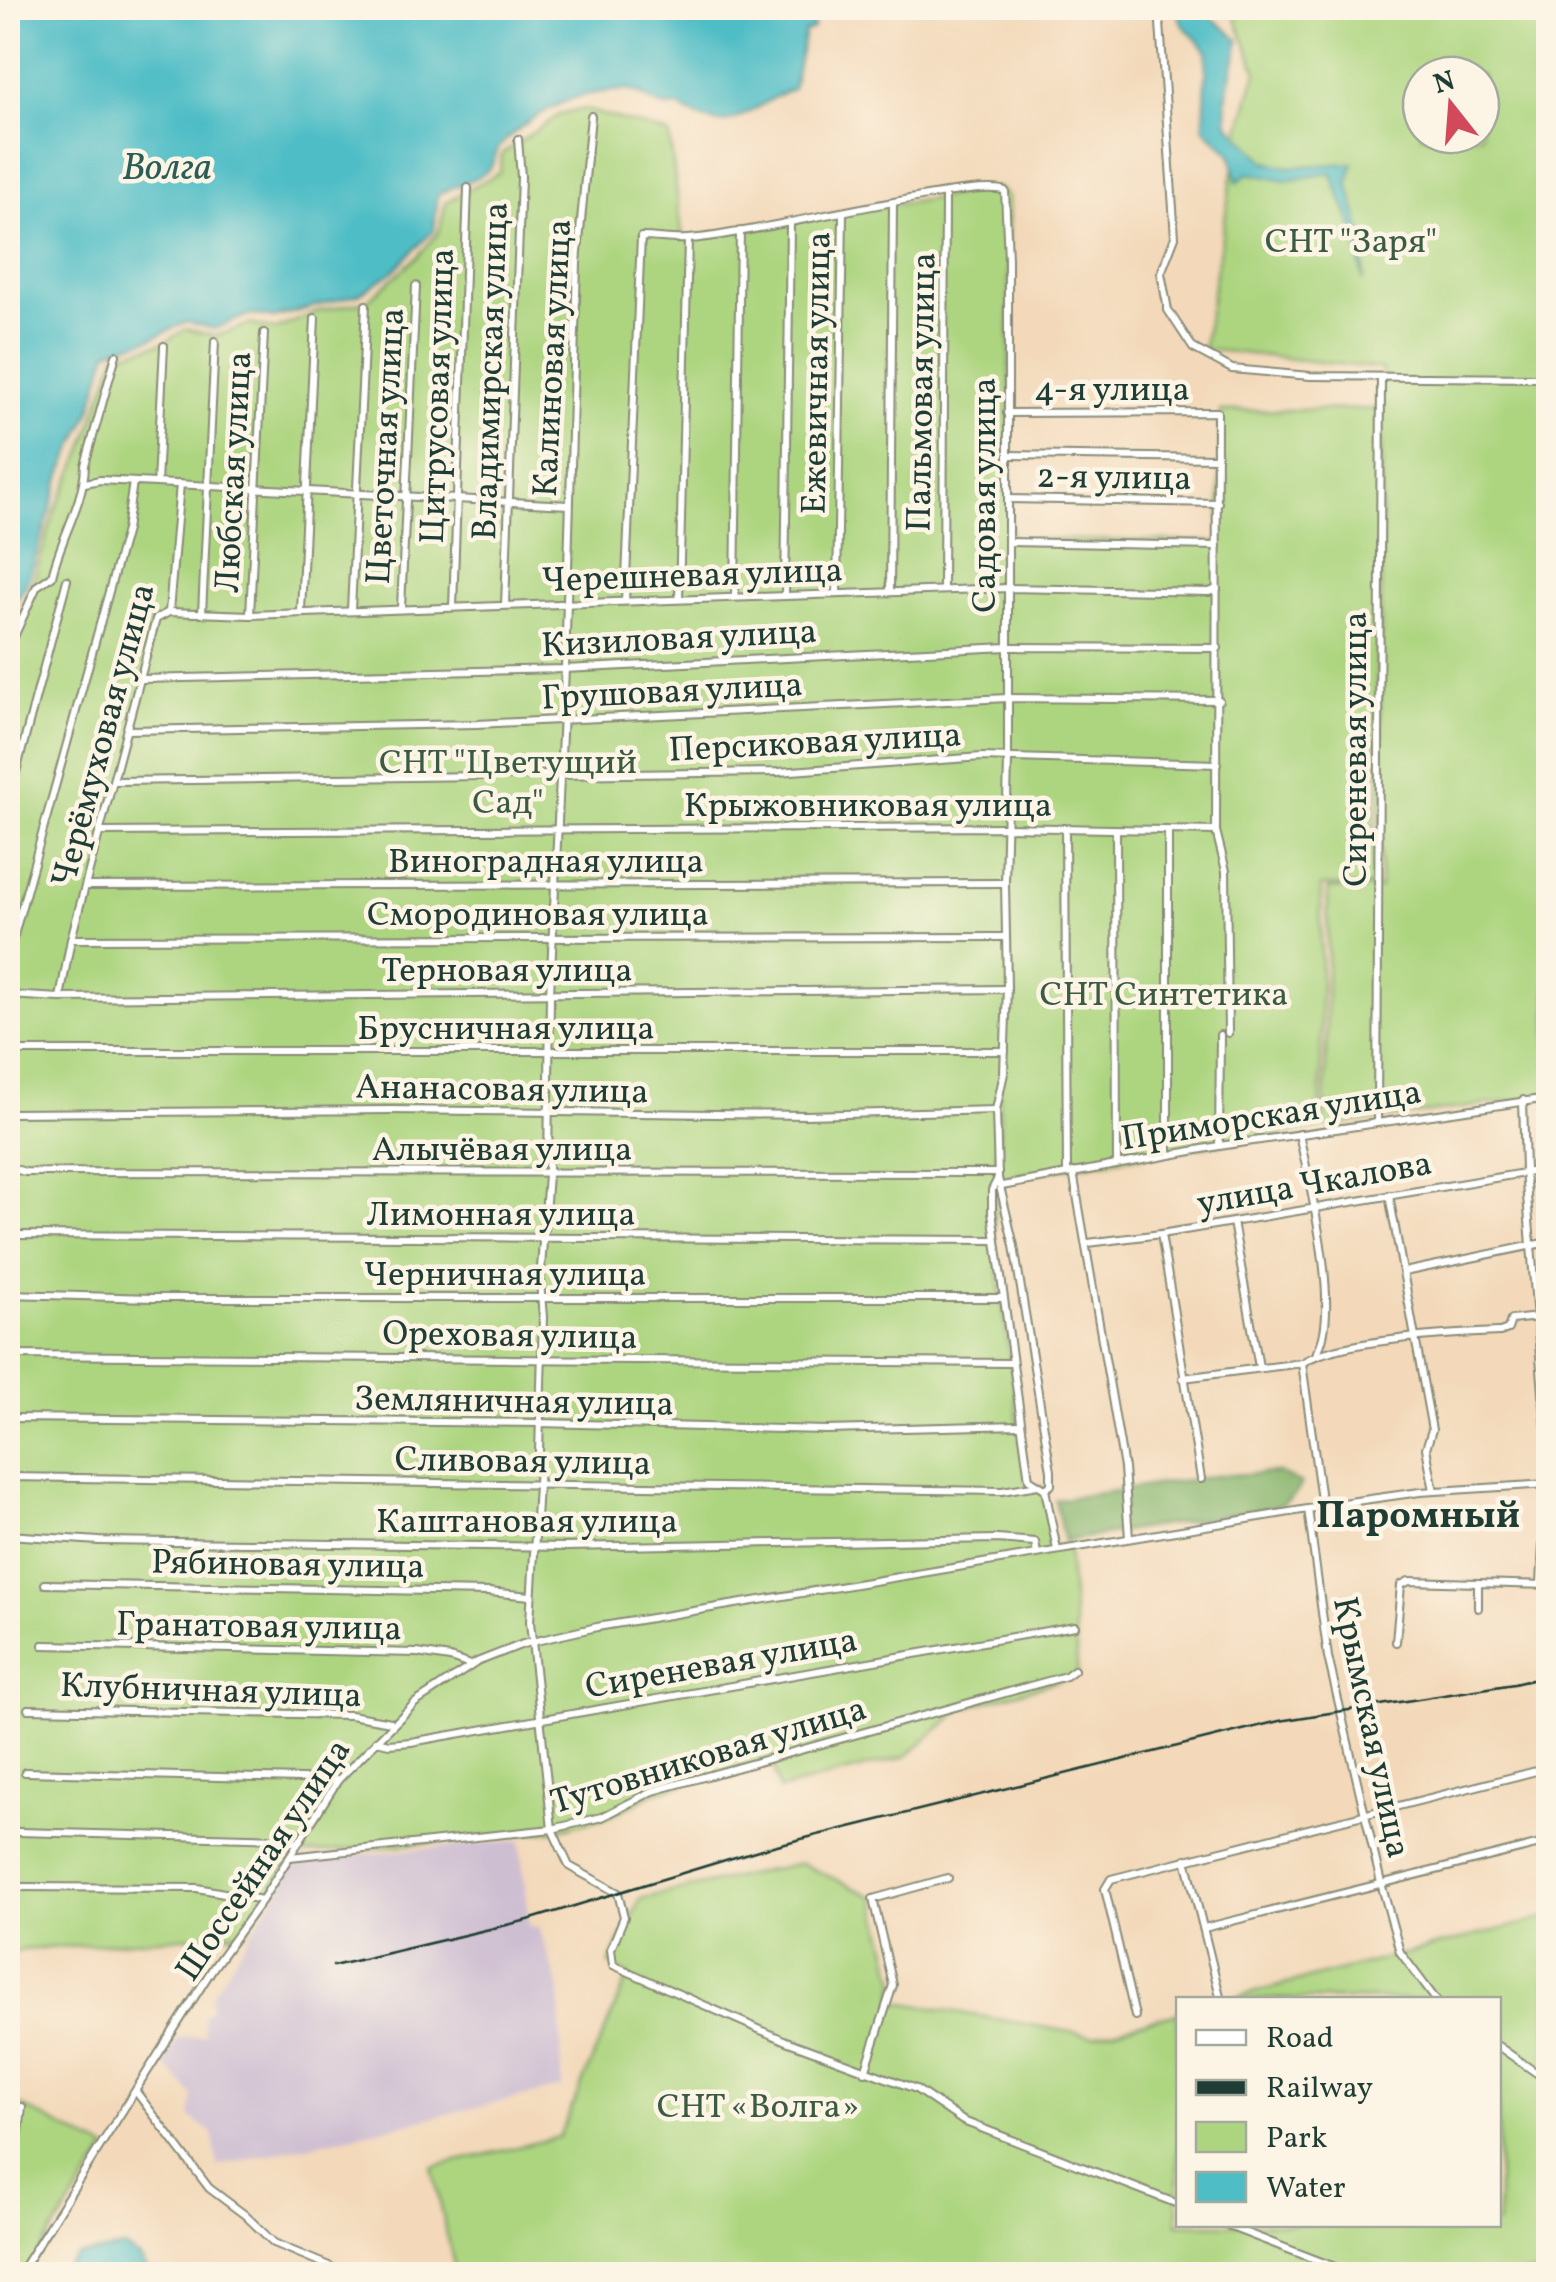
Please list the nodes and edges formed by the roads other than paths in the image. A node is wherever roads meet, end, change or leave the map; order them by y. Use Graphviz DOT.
graph roads {
  1 [pos="1160,22"];
  2 [pos="591,116"];
  3 [pos="518,139"];
  4 [pos="468,188"];
  5 [pos="944,194"];
  6 [pos="893,203"];
  7 [pos="842,214"];
  8 [pos="790,224"];
  9 [pos="740,231"];
  10 [pos="688,239"];
  11 [pos="416,286"];
  12 [pos="366,305"];
  13 [pos="314,318"];
  14 [pos="264,333"];
  15 [pos="214,341"];
  16 [pos="164,346"];
  17 [pos="116,355"];
  18 [pos="1381,377"];
  19 [pos="1548,378"];
  20 [pos="1007,413"];
  21 [pos="1008,455"];
  22 [pos="1217,458"];
  23 [pos="85,482"];
  24 [pos="133,482"];
  25 [pos="157,483"];
  26 [pos="180,484"];
  27 [pos="206,485"];
  28 [pos="256,487"];
  29 [pos="306,490"];
  30 [pos="356,493"];
  31 [pos="408,495"];
  32 [pos="458,498"];
  33 [pos="1009,500"];
  34 [pos="508,501"];
  35 [pos="1218,502"];
  36 [pos="570,505"];
  37 [pos="1009,542"];
  38 [pos="1216,546"];
  39 [pos="66,580"];
  40 [pos="1009,588"];
  41 [pos="1217,589"];
  42 [pos="942,590"];
  43 [pos="890,592"];
  44 [pos="837,593"];
  45 [pos="785,595"];
  46 [pos="735,596"];
  47 [pos="680,599"];
  48 [pos="626,601"];
  49 [pos="566,603"];
  50 [pos="505,605"];
  51 [pos="453,607"];
  52 [pos="401,608"];
  53 [pos="352,610"];
  54 [pos="169,612"];
  55 [pos="300,612"];
  56 [pos="202,614"];
  57 [pos="250,614"];
  58 [pos="1008,647"];
  59 [pos="1218,648"];
  60 [pos="8,650"];
  61 [pos="565,668"];
  62 [pos="142,678"];
  63 [pos="1008,698"];
  64 [pos="1219,700"];
  65 [pos="563,720"];
  66 [pos="127,730"];
  67 [pos="1008,760"];
  68 [pos="1217,764"];
  69 [pos="558,775"];
  70 [pos="115,782"];
  71 [pos="8,802"];
  72 [pos="1006,827"];
  73 [pos="1065,828"];
  74 [pos="1116,830"];
  75 [pos="99,832"];
  76 [pos="556,832"];
  77 [pos="1168,832"];
  78 [pos="1216,832"];
  79 [pos="1004,883"];
  80 [pos="556,884"];
  81 [pos="87,886"];
  82 [pos="1006,937"];
  83 [pos="71,938"];
  84 [pos="553,938"];
  85 [pos="8,956"];
  86 [pos="1007,989"];
  87 [pos="8,994"];
  88 [pos="550,994"];
  89 [pos="60,998"];
  90 [pos="8,1051"];
  91 [pos="1006,1051"];
  92 [pos="548,1052"];
  93 [pos="1548,1098"];
  94 [pos="1523,1100"];
  95 [pos="996,1110"];
  96 [pos="8,1113"];
  97 [pos="547,1114"];
  98 [pos="1377,1122"];
  99 [pos="1299,1134"];
  100 [pos="1219,1146"];
  101 [pos="1168,1155"];
  102 [pos="1117,1164"];
  103 [pos="8,1167"];
  104 [pos="1548,1169"];
  105 [pos="1525,1170"];
  106 [pos="1070,1172"];
  107 [pos="548,1174"];
  108 [pos="999,1176"];
  109 [pos="1389,1195"];
  110 [pos="1314,1208"];
  111 [pos="1232,1222"];
  112 [pos="1161,1234"];
  113 [pos="8,1235"];
  114 [pos="543,1239"];
  115 [pos="995,1240"];
  116 [pos="1548,1242"];
  117 [pos="1088,1243"];
  118 [pos="1532,1243"];
  119 [pos="1404,1272"];
  120 [pos="8,1294"];
  121 [pos="540,1296"];
  122 [pos="1002,1298"];
  123 [pos="1548,1316"];
  124 [pos="1536,1317"];
  125 [pos="1415,1338"];
  126 [pos="1316,1353"];
  127 [pos="8,1355"];
  128 [pos="541,1360"];
  129 [pos="1012,1362"];
  130 [pos="1302,1363"];
  131 [pos="1258,1367"];
  132 [pos="1183,1378"];
  133 [pos="8,1418"];
  134 [pos="539,1423"];
  135 [pos="1020,1424"];
  136 [pos="1548,1455"];
  137 [pos="8,1477"];
  138 [pos="1201,1478"];
  139 [pos="1548,1484"];
  140 [pos="538,1486"];
  141 [pos="1041,1487"];
  142 [pos="1434,1491"];
  143 [pos="1322,1507"];
  144 [pos="1308,1509"];
  145 [pos="8,1535"];
  146 [pos="1129,1538"];
  147 [pos="536,1546"];
  148 [pos="1057,1550"];
  149 [pos="1037,1554"];
  150 [pos="1478,1583"];
  151 [pos="44,1584"];
  152 [pos="1544,1585"];
  153 [pos="531,1596"];
  154 [pos="1478,1608"];
  155 [pos="1075,1626"];
  156 [pos="534,1642"];
  157 [pos="1396,1642"];
  158 [pos="43,1646"];
  159 [pos="471,1666"];
  160 [pos="1074,1670"];
  161 [pos="28,1709"];
  162 [pos="542,1719"];
  163 [pos="392,1722"];
  164 [pos="374,1740"];
  165 [pos="1548,1768"];
  166 [pos="25,1772"];
  167 [pos="338,1780"];
  168 [pos="1363,1812"];
  169 [pos="552,1829"];
  170 [pos="18,1832"];
  171 [pos="1548,1842"];
  172 [pos="298,1843"];
  173 [pos="289,1857"];
  174 [pos="1186,1859"];
  175 [pos="948,1878"];
  176 [pos="1381,1883"];
  177 [pos="17,1887"];
  178 [pos="262,1900"];
  179 [pos="1204,1928"];
  180 [pos="1221,1997"];
  181 [pos="1434,1997"];
  182 [pos="1135,2016"];
  183 [pos="1501,2048"];
  184 [pos="865,2072"];
  185 [pos="1548,2080"];
  186 [pos="137,2093"];
  187 [pos="22,2107"];
  188 [pos="1176,2203"];
  189 [pos="8,2224"];
  190 [pos="1231,2227"];
  191 [pos="19,2274"];
  192 [pos="348,2274"];
  193 [pos="1354,2274"];
  1 -- 18 [label="street"];
  2 -- 36 [label="street, Калиновая улица"];
  3 -- 34 [label="street, Владимирская улица"];
  4 -- 32 [label="street, Цитрусовая улица"];
  5 -- 6 [label="street, Садовая улица"];
  5 -- 20 [label="street, Садовая улица"];
  5 -- 42 [label="street, Пальмовая улица"];
  6 -- 7 [label="street, Садовая улица"];
  6 -- 43 [label="street"];
  7 -- 8 [label="street, Садовая улица"];
  7 -- 44 [label="street, Ежевичная улица"];
  8 -- 9 [label="street, Садовая улица"];
  8 -- 45 [label="street"];
  9 -- 10 [label="street, Садовая улица"];
  9 -- 46 [label="street"];
  10 -- 47 [label="street"];
  10 -- 48 [label="street, Садовая улица"];
  11 -- 31 [label="street, Цветочная улица"];
  12 -- 30 [label="street"];
  13 -- 29 [label="street"];
  14 -- 28 [label="street, Любская улица"];
  15 -- 27 [label="street"];
  16 -- 25 [label="street"];
  17 -- 23 [label="street"];
  18 -- 19 [label="street"];
  18 -- 98 [label="street, Сиреневая улица"];
  20 -- 21 [label="street, Садовая улица"];
  20 -- 22 [label="street, 4-я улица"];
  21 -- 22 [label="street"];
  21 -- 33 [label="street, Садовая улица"];
  22 -- 35 [label="street"];
  23 -- 24 [label="street"];
  23 -- 60 [label="street"];
  24 -- 25 [label="street"];
  24 -- 85 [label="street"];
  25 -- 26 [label="street"];
  26 -- 27 [label="street"];
  26 -- 54 [label="street, Черёмуховая улица"];
  27 -- 28 [label="street"];
  27 -- 56 [label="street"];
  28 -- 29 [label="street"];
  28 -- 57 [label="street, Любская улица"];
  29 -- 30 [label="street"];
  29 -- 55 [label="street"];
  30 -- 31 [label="street"];
  30 -- 53 [label="street"];
  31 -- 32 [label="street"];
  31 -- 52 [label="street, Цветочная улица"];
  32 -- 34 [label="street"];
  32 -- 51 [label="street, Цитрусовая улица"];
  33 -- 35 [label="street, 2-я улица"];
  33 -- 37 [label="street, Садовая улица"];
  34 -- 36 [label="street"];
  34 -- 50 [label="street, Владимирская улица"];
  35 -- 38 [label="street"];
  36 -- 49 [label="street, Калиновая улица"];
  37 -- 38 [label="street"];
  37 -- 40 [label="street, Садовая улица"];
  38 -- 41 [label="street"];
  39 -- 71 [label="street"];
  40 -- 41 [label="street, Черешневая улица"];
  40 -- 42 [label="street, Черешневая улица"];
  40 -- 58 [label="street, Садовая улица"];
  41 -- 59 [label="street"];
  42 -- 43 [label="street, Черешневая улица"];
  43 -- 44 [label="street, Черешневая улица"];
  44 -- 45 [label="street, Черешневая улица"];
  45 -- 46 [label="street, Черешневая улица"];
  46 -- 47 [label="street, Черешневая улица"];
  47 -- 48 [label="street, Черешневая улица"];
  48 -- 49 [label="street, Черешневая улица"];
  49 -- 50 [label="street, Черешневая улица"];
  49 -- 61 [label="street, Калиновая улица"];
  50 -- 51 [label="street, Черешневая улица"];
  51 -- 52 [label="street, Черешневая улица"];
  52 -- 53 [label="street, Черешневая улица"];
  53 -- 55 [label="street, Черешневая улица"];
  54 -- 56 [label="street, Черешневая улица"];
  54 -- 62 [label="street, Черёмуховая улица"];
  55 -- 57 [label="street, Черешневая улица"];
  56 -- 57 [label="street, Черешневая улица"];
  58 -- 59 [label="street, Кизиловая улица"];
  58 -- 61 [label="street, Кизиловая улица"];
  58 -- 63 [label="street, Садовая улица"];
  59 -- 64 [label="street"];
  61 -- 62 [label="street, Кизиловая улица"];
  61 -- 65 [label="street, Калиновая улица"];
  62 -- 66 [label="street, Черёмуховая улица"];
  63 -- 64 [label="street, Грушовая улица"];
  63 -- 65 [label="street, Грушовая улица"];
  63 -- 67 [label="street, Садовая улица"];
  64 -- 68 [label="street"];
  65 -- 66 [label="street, Грушовая улица"];
  65 -- 69 [label="street, Калиновая улица"];
  66 -- 70 [label="street, Черёмуховая улица"];
  67 -- 68 [label="street, Персиковая улица"];
  67 -- 69 [label="street, Персиковая улица"];
  67 -- 72 [label="street, Садовая улица"];
  68 -- 78 [label="street"];
  69 -- 70 [label="street, Персиковая улица"];
  69 -- 76 [label="street, Калиновая улица"];
  70 -- 75 [label="street, Черёмуховая улица"];
  72 -- 73 [label="street, Крыжовниковая улица"];
  72 -- 76 [label="street, Крыжовниковая улица"];
  72 -- 79 [label="street, Садовая улица"];
  73 -- 74 [label="street, Крыжовниковая улица"];
  73 -- 106 [label="street"];
  74 -- 77 [label="street, Крыжовниковая улица"];
  74 -- 102 [label="street"];
  75 -- 76 [label="street, Крыжовниковая улица"];
  75 -- 81 [label="street, Черёмуховая улица"];
  76 -- 80 [label="street, Калиновая улица"];
  77 -- 78 [label="street, Крыжовниковая улица"];
  77 -- 101 [label="street"];
  78 -- 100 [label="street"];
  79 -- 80 [label="street, Виноградная улица"];
  79 -- 82 [label="street, Садовая улица"];
  80 -- 81 [label="street, Виноградная улица"];
  80 -- 84 [label="street, Калиновая улица"];
  81 -- 83 [label="street, Черёмуховая улица"];
  82 -- 84 [label="street, Смородиновая улица"];
  82 -- 86 [label="street, Садовая улица"];
  83 -- 84 [label="street, Смородиновая улица"];
  83 -- 89 [label="street, Черёмуховая улица"];
  84 -- 88 [label="street, Калиновая улица"];
  86 -- 88 [label="street, Терновая улица"];
  86 -- 91 [label="street, Садовая улица"];
  87 -- 89 [label="street, Терновая улица"];
  88 -- 89 [label="street, Терновая улица"];
  88 -- 92 [label="street, Калиновая улица"];
  90 -- 92 [label="street, Брусничная улица"];
  91 -- 92 [label="street, Брусничная улица"];
  91 -- 95 [label="street, Садовая улица"];
  92 -- 97 [label="street, Калиновая улица"];
  93 -- 94 [label="street, Приморская улица"];
  94 -- 98 [label="street, Приморская улица"];
  94 -- 105 [label="street"];
  95 -- 97 [label="street, Ананасовая улица"];
  95 -- 108 [label="street, Садовая улица"];
  96 -- 97 [label="street, Ананасовая улица"];
  97 -- 107 [label="street, Калиновая улица"];
  98 -- 99 [label="street, Приморская улица"];
  99 -- 100 [label="street, Приморская улица"];
  99 -- 110 [label="street"];
  100 -- 101 [label="street, Приморская улица"];
  101 -- 102 [label="street, Приморская улица"];
  102 -- 106 [label="street, Приморская улица"];
  103 -- 107 [label="street, Алычёвая улица"];
  104 -- 105 [label="street, улица Чкалова"];
  105 -- 109 [label="street, улица Чкалова"];
  105 -- 118 [label="street"];
  106 -- 108 [label="street, Приморская улица"];
  106 -- 117 [label="street"];
  107 -- 108 [label="street, Алычёвая улица"];
  107 -- 114 [label="street, Калиновая улица"];
  108 -- 115 [label="street"];
  108 -- 141 [label="street"];
  109 -- 110 [label="street, улица Чкалова"];
  109 -- 119 [label="street"];
  110 -- 111 [label="street, улица Чкалова"];
  110 -- 126 [label="street"];
  111 -- 112 [label="street, улица Чкалова"];
  111 -- 131 [label="street"];
  112 -- 117 [label="street, улица Чкалова"];
  112 -- 132 [label="street"];
  113 -- 114 [label="street, Лимонная улица"];
  114 -- 115 [label="street, Лимонная улица"];
  114 -- 121 [label="street, Калиновая улица"];
  115 -- 122 [label="street"];
  116 -- 118 [label="street"];
  117 -- 146 [label="street"];
  118 -- 119 [label="street"];
  118 -- 124 [label="street"];
  119 -- 125 [label="street"];
  120 -- 121 [label="street, Черничная улица"];
  121 -- 122 [label="street, Черничная улица"];
  121 -- 128 [label="street, Калиновая улица"];
  122 -- 129 [label="street"];
  123 -- 124 [label="street"];
  124 -- 125 [label="street"];
  124 -- 136 [label="street"];
  125 -- 126 [label="street"];
  125 -- 142 [label="street"];
  126 -- 130 [label="street"];
  127 -- 128 [label="street, Ореховая улица"];
  128 -- 129 [label="street, Ореховая улица"];
  128 -- 134 [label="street, Калиновая улица"];
  129 -- 135 [label="street"];
  130 -- 131 [label="street"];
  130 -- 143 [label="street"];
  131 -- 132 [label="street"];
  132 -- 138 [label="street"];
  133 -- 134 [label="street, Земляничная улица"];
  134 -- 135 [label="street, Земляничная улица"];
  134 -- 140 [label="street, Калиновая улица"];
  135 -- 141 [label="street"];
  137 -- 140 [label="street, Сливовая улица"];
  139 -- 142 [label="street, Шоссейная улица"];
  139 -- 152 [label="street"];
  140 -- 141 [label="street, Сливовая улица"];
  140 -- 147 [label="street, Калиновая улица"];
  141 -- 148 [label="street"];
  142 -- 143 [label="street, Шоссейная улица"];
  143 -- 144 [label="street, Шоссейная улица"];
  144 -- 146 [label="street, Шоссейная улица"];
  144 -- 168 [label="street, Крымская улица"];
  145 -- 147 [label="street, Каштановая улица"];
  146 -- 148 [label="street, Шоссейная улица"];
  147 -- 149 [label="street, Каштановая улица"];
  147 -- 153 [label="street, Калиновая улица"];
  148 -- 149 [label="street, Шоссейная улица"];
  149 -- 156 [label="street, Шоссейная улица"];
  150 -- 152 [label="street"];
  150 -- 154 [label="street"];
  150 -- 157 [label="street"];
  151 -- 153 [label="street, Рябиновая улица"];
  153 -- 156 [label="street, Калиновая улица"];
  155 -- 162 [label="street, Сиреневая улица"];
  156 -- 159 [label="street, Шоссейная улица"];
  156 -- 162 [label="street, Калиновая улица"];
  158 -- 159 [label="street, Гранатовая улица"];
  159 -- 163 [label="street, Шоссейная улица"];
  160 -- 169 [label="street, Тутовниковая улица"];
  161 -- 163 [label="street, Клубничная улица"];
  162 -- 164 [label="street, Сиреневая улица"];
  162 -- 169 [label="street, Калиновая улица"];
  163 -- 164 [label="street, Шоссейная улица"];
  164 -- 167 [label="street, Шоссейная улица"];
  165 -- 168 [label="street"];
  166 -- 167 [label="street"];
  167 -- 172 [label="street, Шоссейная улица"];
  168 -- 174 [label="street"];
  168 -- 176 [label="street, Крымская улица"];
  169 -- 173 [label="street, Тутовниковая улица"];
  169 -- 184 [label="street"];
  170 -- 172 [label="street"];
  171 -- 176 [label="street"];
  172 -- 173 [label="street, Шоссейная улица"];
  173 -- 178 [label="street, Шоссейная улица"];
  174 -- 179 [label="street"];
  174 -- 182 [label="street"];
  175 -- 184 [label="street"];
  176 -- 179 [label="street"];
  176 -- 181 [label="street, Крымская улица"];
  177 -- 178 [label="street"];
  178 -- 186 [label="street, Шоссейная улица"];
  179 -- 180 [label="street"];
  183 -- 185 [label="street"];
  184 -- 188 [label="street"];
  186 -- 191 [label="street, Шоссейная улица"];
  186 -- 192 [label="street"];
  187 -- 189 [label="street"];
  190 -- 193 [label="street"];
}
